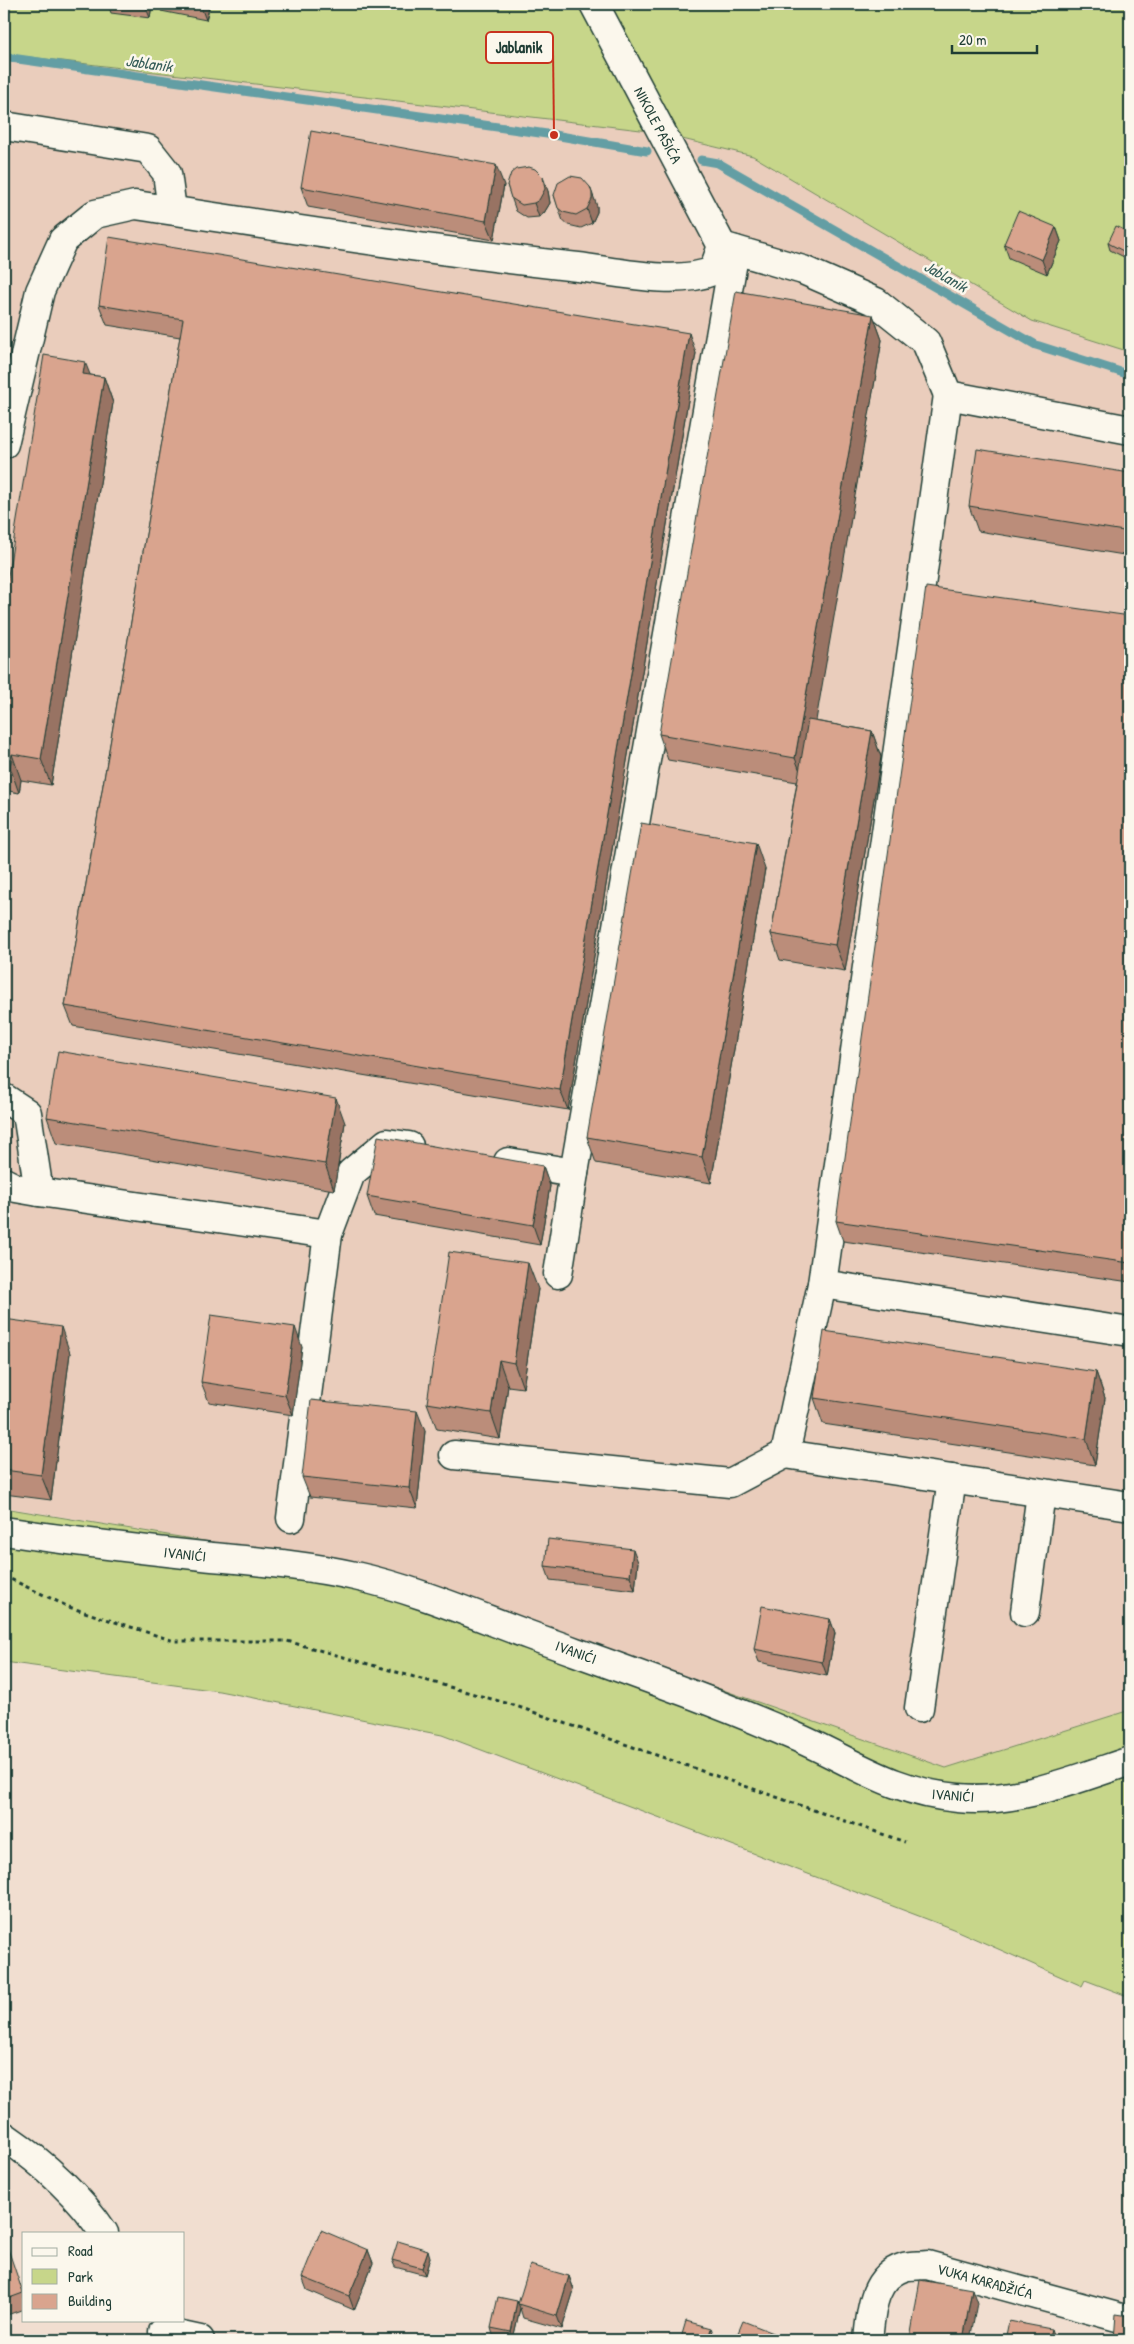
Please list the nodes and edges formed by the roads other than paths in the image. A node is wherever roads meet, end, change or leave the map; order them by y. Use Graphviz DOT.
graph roads {
  1 [pos="594,4"];
  2 [pos="4,126"];
  3 [pos="172,210"];
  4 [pos="728,248"];
  5 [pos="948,395"];
  6 [pos="1130,430"];
  7 [pos="4,444"];
  8 [pos="920,588"];
  9 [pos="949,594"];
  10 [pos="4,1098"];
  11 [pos="436,1151"];
  12 [pos="486,1159"];
  13 [pos="574,1173"];
  14 [pos="4,1182"];
  15 [pos="39,1192"];
  16 [pos="328,1234"];
  17 [pos="558,1274"];
  18 [pos="822,1284"];
  19 [pos="1130,1332"];
  20 [pos="785,1454"];
  21 [pos="454,1455"];
  22 [pos="952,1479"];
  23 [pos="1041,1492"];
  24 [pos="1130,1506"];
  25 [pos="292,1518"];
  26 [pos="4,1531"];
  27 [pos="1025,1612"];
  28 [pos="919,1708"];
  29 [pos="1130,1761"];
  30 [pos="4,2136"];
  31 [pos="103,2232"];
  32 [pos="1121,2318"];
  33 [pos="162,2331"];
  34 [pos="200,2340"];
  35 [pos="868,2340"];
  1 -- 4 [label="street, NIKOLE PAŠIĆA"];
  2 -- 3 [label="street"];
  3 -- 4 [label="street"];
  3 -- 7 [label="street"];
  4 -- 5 [label="street"];
  4 -- 13 [label="street"];
  5 -- 6 [label="street"];
  5 -- 8 [label="street"];
  8 -- 9 [label="street"];
  8 -- 18 [label="street"];
  10 -- 15 [label="street"];
  11 -- 16 [label="street"];
  12 -- 13 [label="street"];
  13 -- 17 [label="street"];
  14 -- 15 [label="street"];
  15 -- 16 [label="street"];
  16 -- 25 [label="street"];
  18 -- 19 [label="street"];
  18 -- 20 [label="street"];
  20 -- 21 [label="street"];
  20 -- 22 [label="street"];
  22 -- 23 [label="street"];
  22 -- 28 [label="street"];
  23 -- 24 [label="street"];
  23 -- 27 [label="street"];
  26 -- 29 [label="street, IVANIĆI"];
  30 -- 31 [label="street"];
  32 -- 35 [label="street, VUKA KARADŽIĆA"];
  33 -- 34 [label="street"];
}
